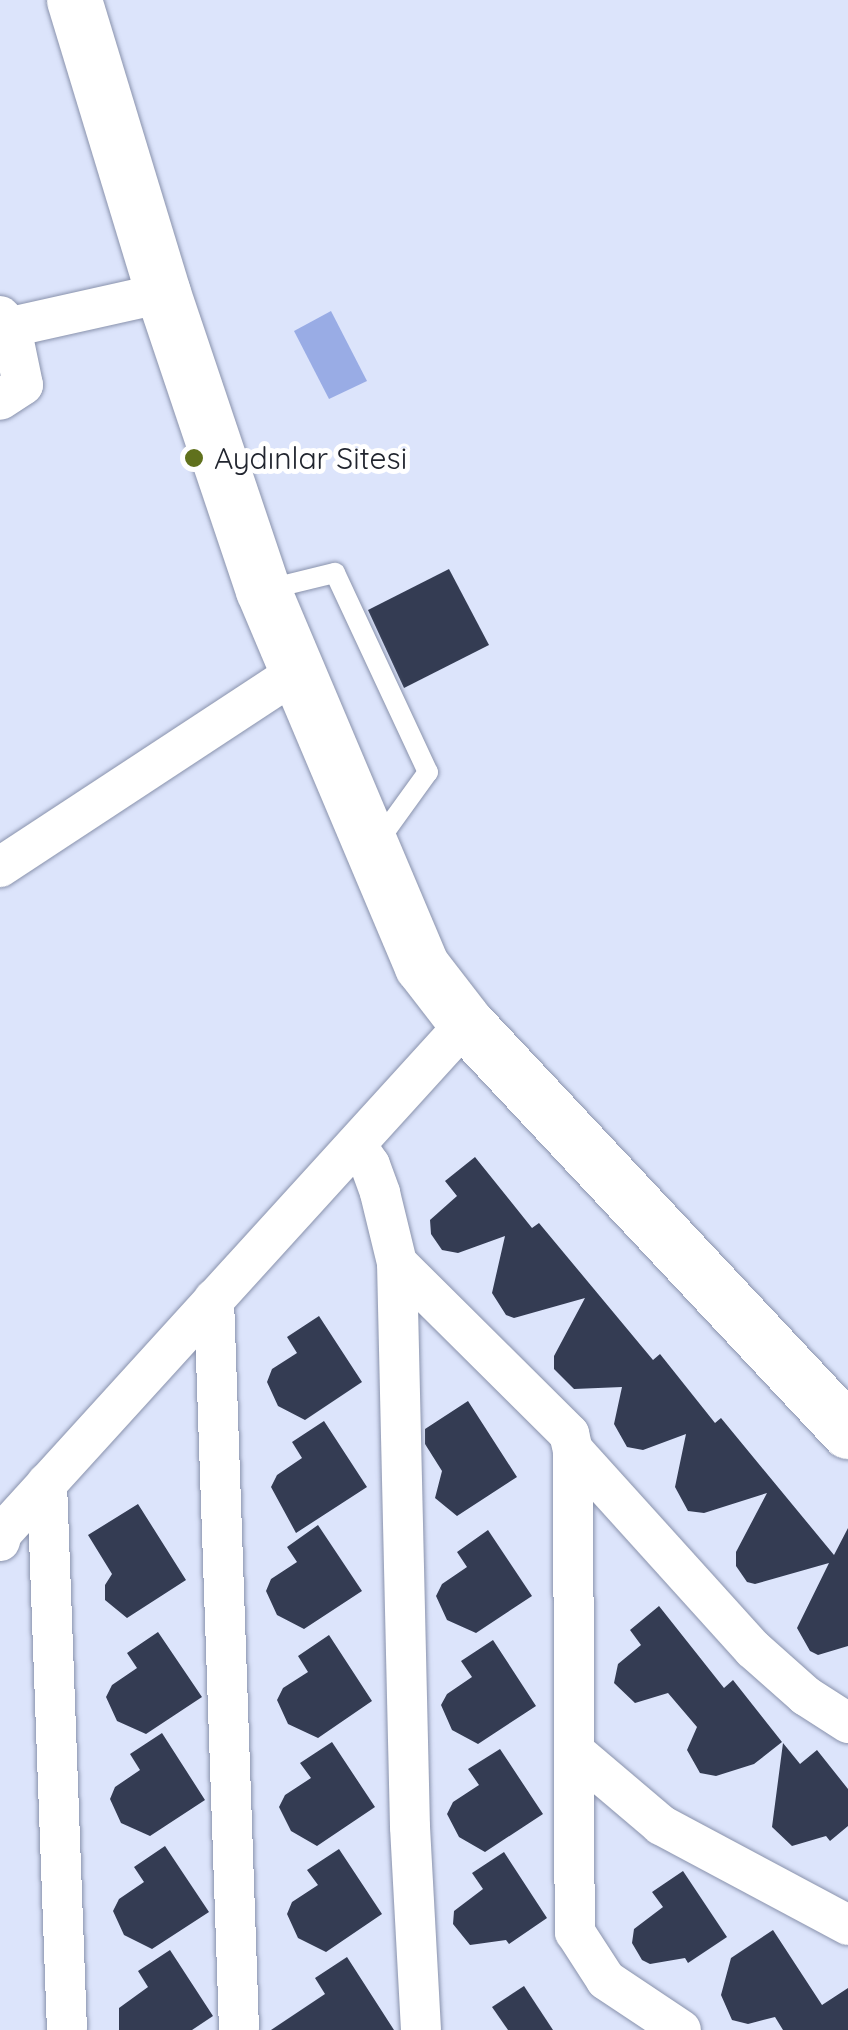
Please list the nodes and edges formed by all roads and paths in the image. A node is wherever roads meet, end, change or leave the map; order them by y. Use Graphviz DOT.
graph roads {
  1 [pos="74,0"];
  2 [pos="163,293"];
  3 [pos="6,322"];
  4 [pos="0,400"];
  5 [pos="263,590"];
  6 [pos="297,672"];
  7 [pos="373,849"];
  8 [pos="0,867"];
  9 [pos="466,1023"];
  10 [pos="356,1144"];
  11 [pos="397,1262"];
  12 [pos="214,1300"];
  13 [pos="848,1431"];
  14 [pos="574,1450"];
  15 [pos="48,1482"];
  16 [pos="0,1542"];
  17 [pos="848,1723"];
  18 [pos="575,1752"];
  19 [pos="848,1925"];
  20 [pos="67,2030"];
  21 [pos="239,2030"];
  22 [pos="420,2030"];
  23 [pos="681,2030"];
  1 -- 2 [label="main road"];
  2 -- 3 [label="street"];
  2 -- 5 [label="main road"];
  3 -- 4 [label="street"];
  5 -- 6 [label="main road"];
  5 -- 7 [label="lane"];
  6 -- 7 [label="main road"];
  6 -- 8 [label="street"];
  7 -- 9 [label="main road"];
  9 -- 10 [label="street"];
  9 -- 13 [label="main road"];
  10 -- 11 [label="street"];
  10 -- 12 [label="street"];
  11 -- 14 [label="street"];
  11 -- 22 [label="street"];
  12 -- 15 [label="street"];
  12 -- 21 [label="street"];
  14 -- 17 [label="street"];
  14 -- 18 [label="street"];
  15 -- 16 [label="street"];
  15 -- 20 [label="street"];
  18 -- 19 [label="street"];
  18 -- 23 [label="street"];
}
